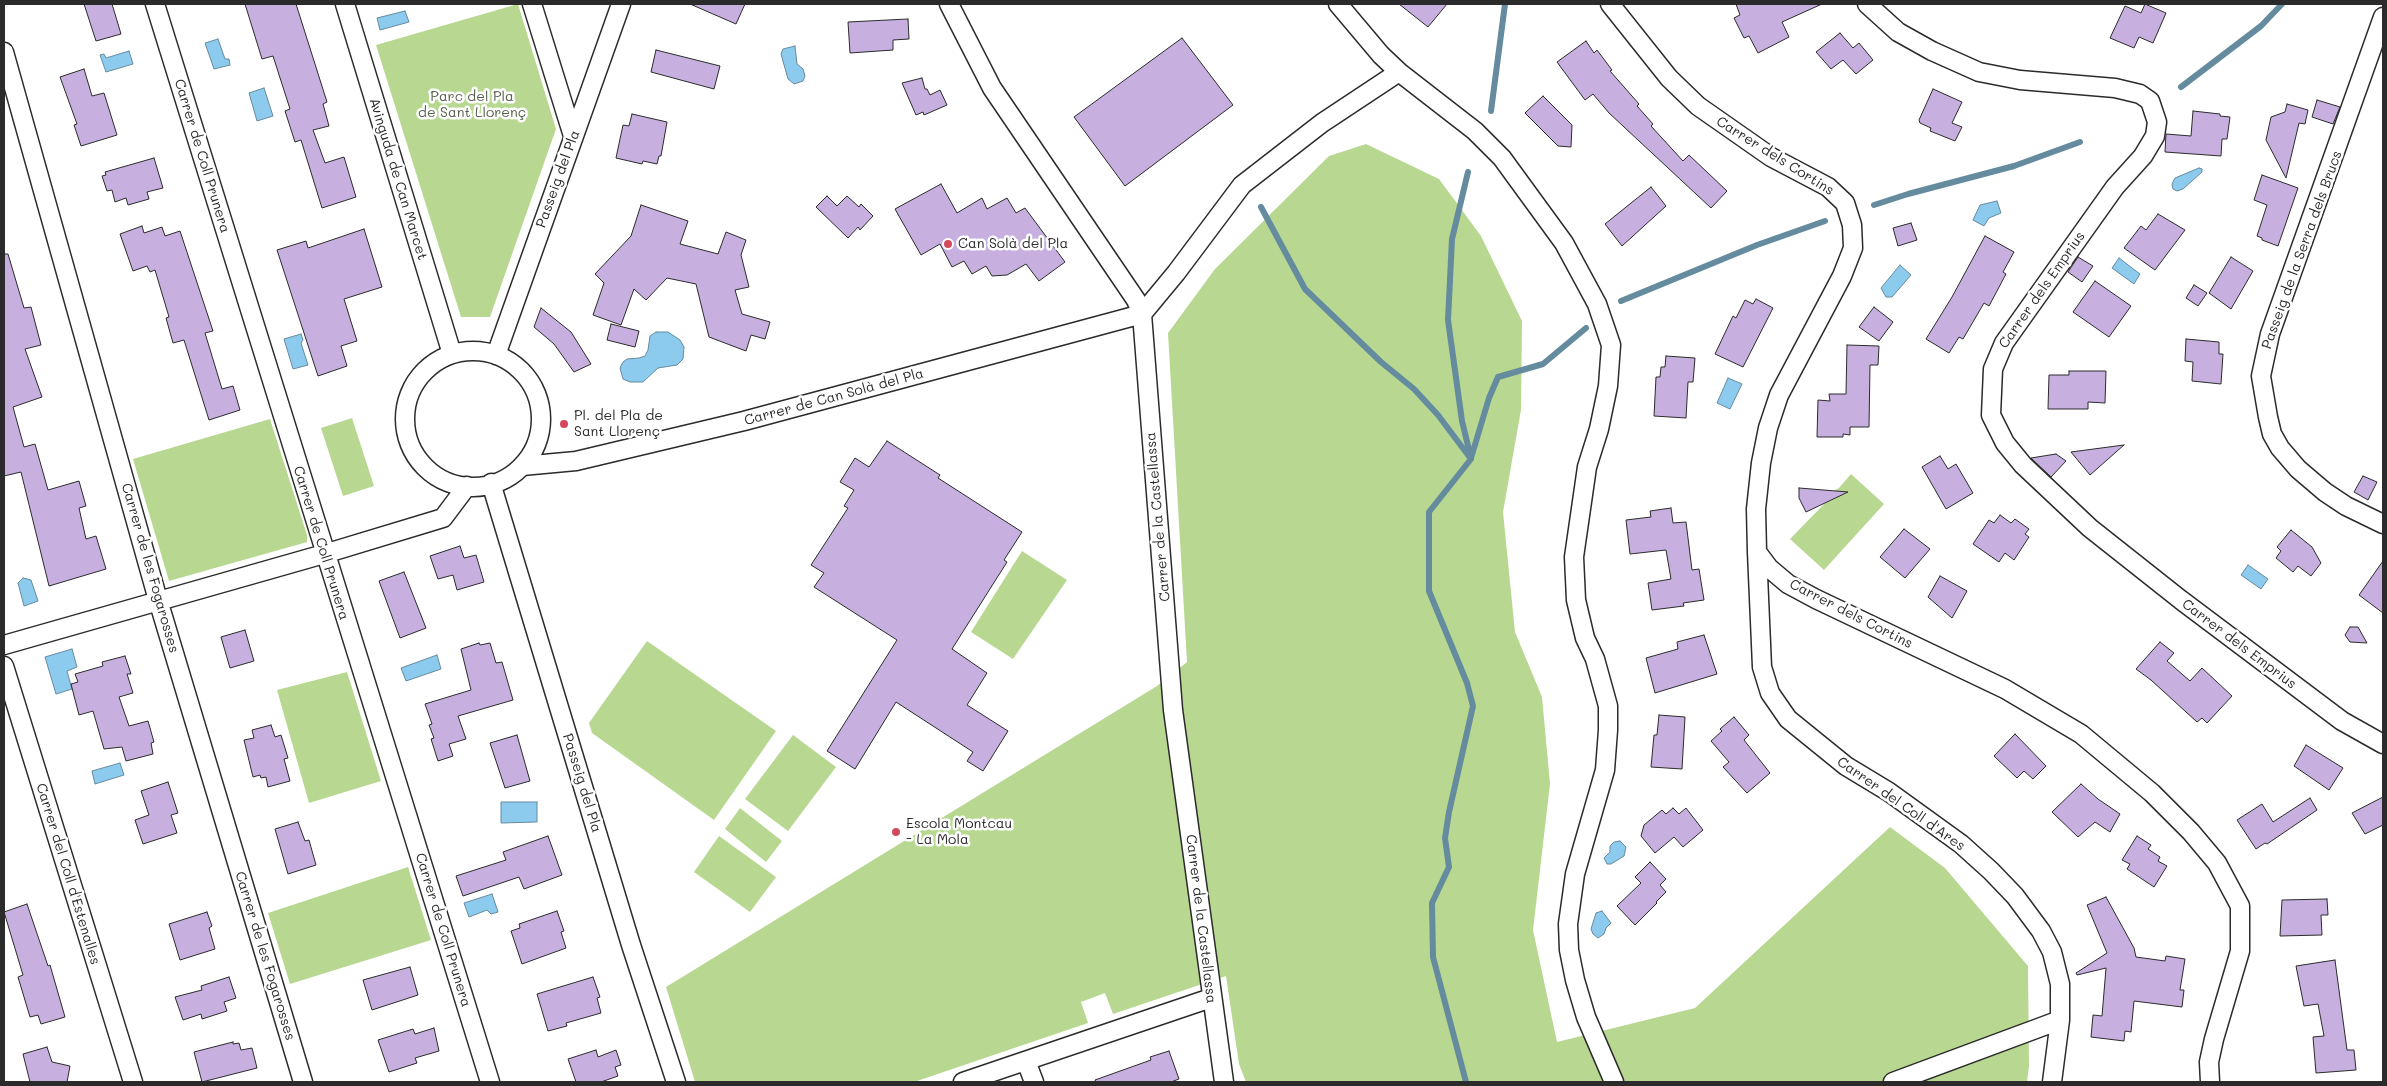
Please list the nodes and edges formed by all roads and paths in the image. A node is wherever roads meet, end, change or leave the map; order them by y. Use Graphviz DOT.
graph roads {
  1 [pos="155,4"];
  2 [pos="345,4"];
  3 [pos="532,4"];
  4 [pos="621,4"];
  5 [pos="950,4"];
  6 [pos="1338,4"];
  7 [pos="1610,4"];
  8 [pos="1867,4"];
  9 [pos="2383,17"];
  10 [pos="4,52"];
  11 [pos="1399,72"];
  12 [pos="573,136"];
  13 [pos="1142,314"];
  14 [pos="452,354"];
  15 [pos="496,354"];
  16 [pos="522,466"];
  17 [pos="491,484"];
  18 [pos="467,486"];
  19 [pos="2383,524"];
  20 [pos="1757,552"];
  21 [pos="324,554"];
  22 [pos="158,600"];
  23 [pos="4,645"];
  24 [pos="4,666"];
  25 [pos="2383,744"];
  26 [pos="1211,998"];
  27 [pos="2060,1020"];
  28 [pos="1026,1061"];
  29 [pos="133,1082"];
  30 [pos="303,1082"];
  31 [pos="490,1082"];
  32 [pos="676,1082"];
  33 [pos="963,1082"];
  34 [pos="1034,1082"];
  35 [pos="1224,1082"];
  36 [pos="1614,1082"];
  37 [pos="1893,1082"];
  38 [pos="2052,1082"];
  39 [pos="2210,1082"];
  1 -- 21 [label="street, Carrer de Coll Prunera"];
  2 -- 14 [label="street, Avinguda de Can Marcet"];
  3 -- 12 [label="street"];
  4 -- 12 [label="street, Passeig del Pla"];
  5 -- 13 [label="street, Carrer de la Castellassa"];
  6 -- 11 [label="street"];
  7 -- 20 [label="street, Carrer dels Cortins"];
  8 -- 25 [label="street, Carrer dels Emprius"];
  9 -- 19 [label="street, Passeig de la Serra dels Brucs"];
  10 -- 22 [label="street, Carrer de les Fogarosses"];
  11 -- 13 [label="street"];
  11 -- 36 [label="street"];
  12 -- 15 [label="street, Passeig del Pla"];
  13 -- 16 [label="street, Carrer de Can Solà del Pla"];
  13 -- 26 [label="street, Carrer de la Castellassa"];
  14 -- 15 [label="street"];
  14 -- 18 [label="street"];
  15 -- 16 [label="street"];
  16 -- 17 [label="street"];
  17 -- 18 [label="street"];
  17 -- 32 [label="street, Passeig del Pla"];
  18 -- 21 [label="street"];
  20 -- 27 [label="street, Carrer del Coll d'Ares"];
  20 -- 39 [label="street, Carrer dels Cortins"];
  21 -- 22 [label="street"];
  21 -- 31 [label="street, Carrer de Coll Prunera"];
  22 -- 23 [label="street"];
  22 -- 30 [label="street, Carrer de les Fogarosses"];
  24 -- 29 [label="street, Carrer del Coll d'Estenalles"];
  26 -- 28 [label="street"];
  26 -- 35 [label="street, Carrer de la Castellassa"];
  27 -- 37 [label="street"];
  27 -- 38 [label="street, Carrer del Coll d'Ares"];
  28 -- 33 [label="street"];
  28 -- 34 [label="street"];
}
